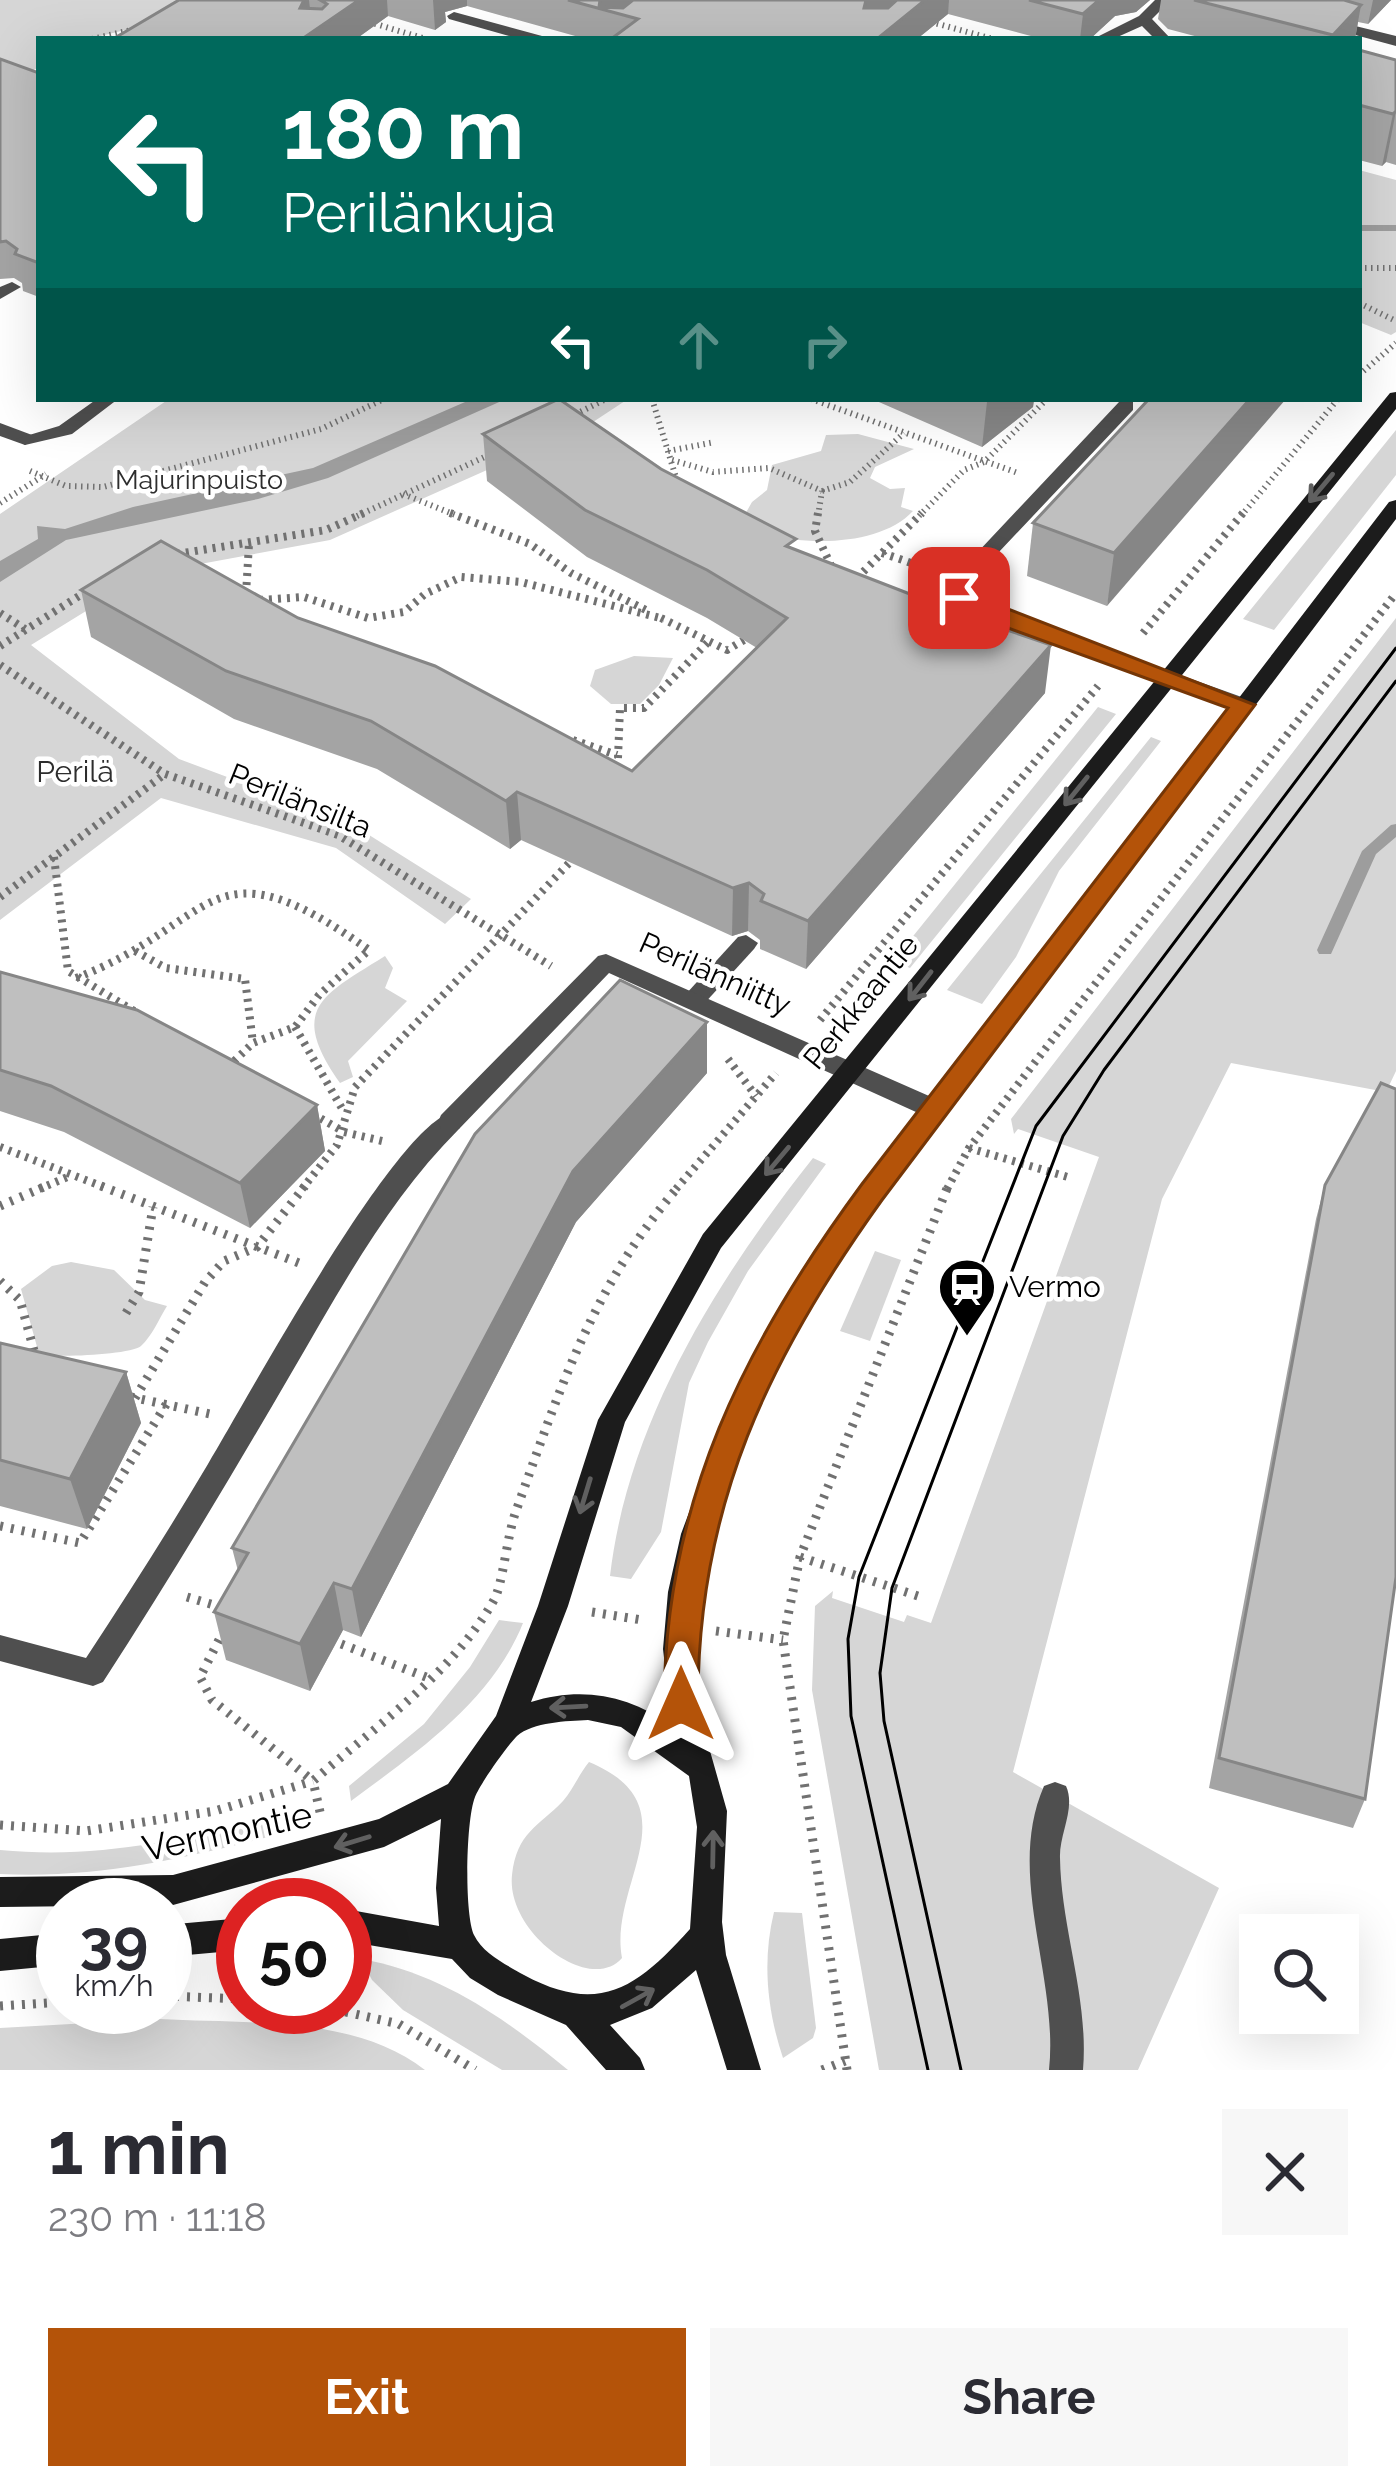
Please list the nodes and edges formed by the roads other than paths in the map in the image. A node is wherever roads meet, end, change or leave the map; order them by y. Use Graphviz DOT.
graph roads {
  1 [pos="1164,0"];
  2 [pos="454,16"];
  3 [pos="1144,19"];
  4 [pos="1313,19"];
  5 [pos="526,36"];
  6 [pos="1107,36"];
  7 [pos="1160,36"];
  8 [pos="1396,41"];
  9 [pos="1396,398"];
  10 [pos="105,402"];
  11 [pos="1126,406"];
  12 [pos="0,429"];
  13 [pos="1396,506"];
  14 [pos="1168,679"];
  15 [pos="1243,705"];
  16 [pos="746,943"];
  17 [pos="694,1000"];
  18 [pos="852,1071"];
  19 [pos="936,1110"];
  20 [pos="0,1648"];
  21 [pos="508,1724"];
  22 [pos="698,1765"];
  23 [pos="459,1794"];
  24 [pos="1055,1796"];
  25 [pos="0,1892"];
  26 [pos="372,1930"];
  27 [pos="706,1935"];
  28 [pos="461,1945"];
  29 [pos="36,1951"];
  30 [pos="0,1954"];
  31 [pos="576,2012"];
  32 [pos="628,2070"];
  33 [pos="744,2070"];
  34 [pos="1066,2070"];
  1 -- 3 [label="street"];
  2 -- 5 [label="street"];
  3 -- 6 [label="street"];
  3 -- 7 [label="street"];
  4 -- 8 [label="street"];
  9 -- 14 [label="main road, Perkkaantie, one-way"];
  10 -- 12 [label="street"];
  11 -- 14 [label="street"];
  13 -- 15 [label="main road"];
  14 -- 15 [label="street"];
  14 -- 18 [label="main road, Perkkaantie, one-way"];
  15 -- 19 [label="main road"];
  16 -- 17 [label="street"];
  17 -- 18 [label="street, Perilänniitty"];
  17 -- 20 [label="street, Perilänniitty"];
  18 -- 19 [label="street, Perilänniitty"];
  18 -- 21 [label="main road, Perkkaantie, one-way"];
  19 -- 22 [label="main road"];
  22 -- 21 [label="main road, one-way"];
  21 -- 23 [label="main road"];
  27 -- 22 [label="main road, one-way"];
  23 -- 25 [label="main road, Vermontie, one-way"];
  23 -- 28 [label="main road"];
  24 -- 34 [label="street"];
  26 -- 28 [label="main road"];
  31 -- 27 [label="main road, one-way"];
  27 -- 33 [label="main road"];
  28 -- 31 [label="main road"];
  29 -- 30 [label="main road"];
  31 -- 32 [label="main road"];
}
